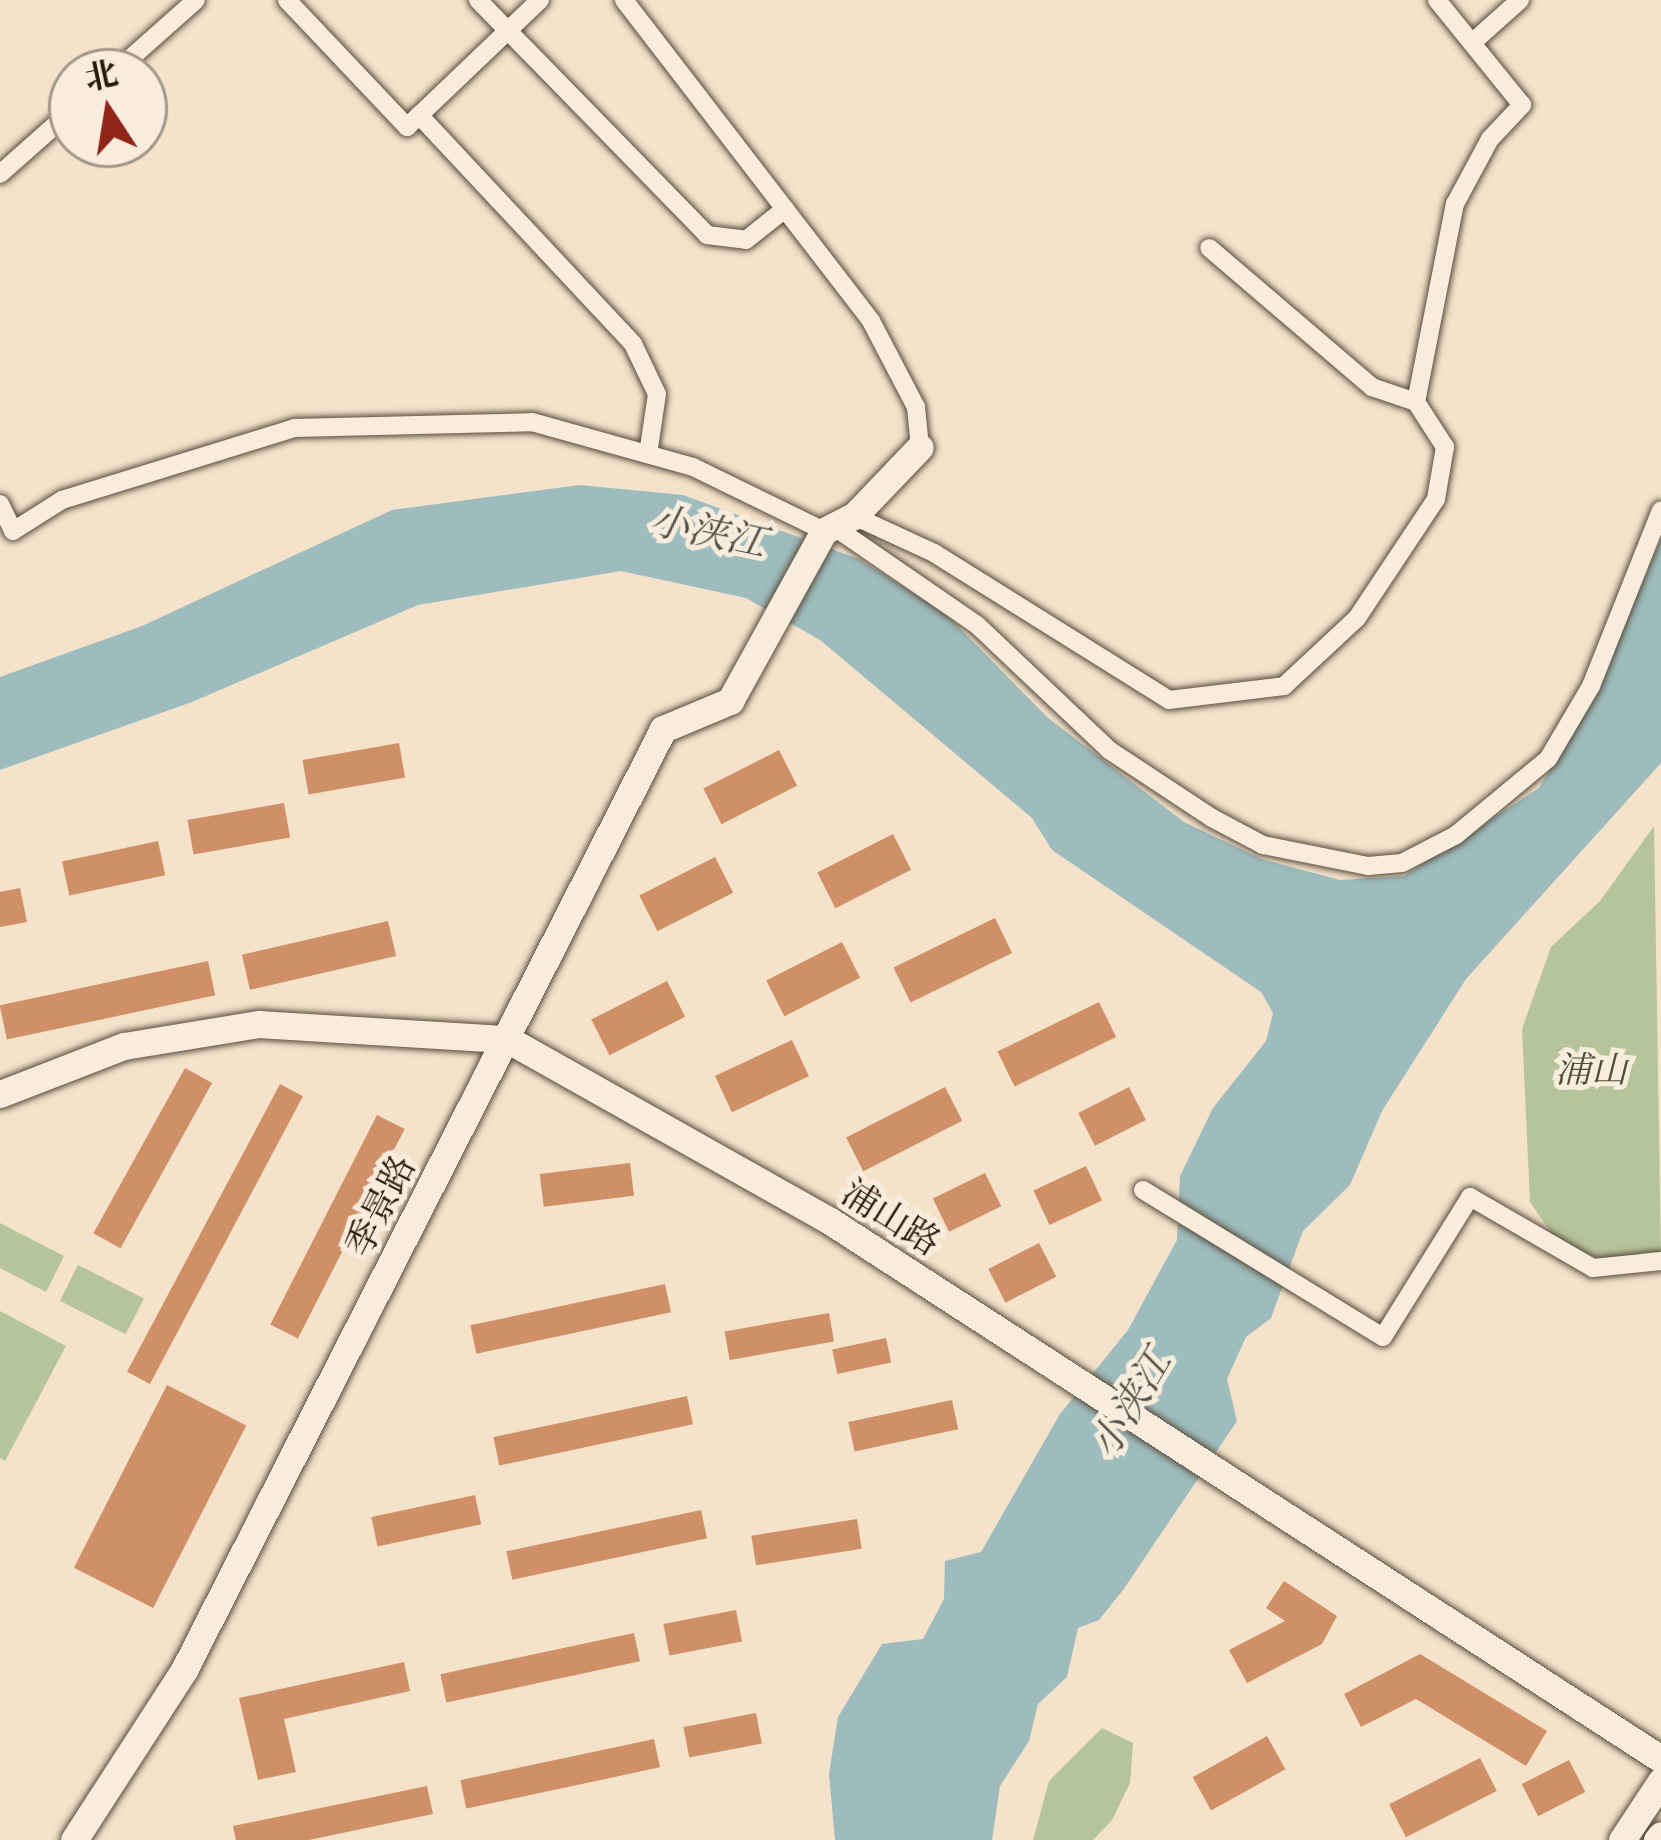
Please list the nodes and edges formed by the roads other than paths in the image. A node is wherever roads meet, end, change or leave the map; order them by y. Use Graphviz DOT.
graph roads {
  1 [pos="196,0"];
  2 [pos="287,0"];
  3 [pos="478,0"];
  4 [pos="540,0"];
  5 [pos="624,0"];
  6 [pos="1437,0"];
  7 [pos="1520,0"];
  8 [pos="507,31"];
  9 [pos="1473,43"];
  10 [pos="142,48"];
  11 [pos="418,115"];
  12 [pos="48,131"];
  13 [pos="0,174"];
  14 [pos="785,209"];
  15 [pos="1209,248"];
  16 [pos="1415,402"];
  17 [pos="920,447"];
  18 [pos="648,454"];
  19 [pos="0,504"];
  20 [pos="1661,510"];
  21 [pos="837,524"];
  22 [pos="507,1039"];
  23 [pos="0,1094"];
  24 [pos="1143,1190"];
  25 [pos="1661,1261"];
  26 [pos="1661,1759"];
  27 [pos="1661,1781"];
  28 [pos="74,1840"];
  29 [pos="1622,1840"];
  1 -- 10 [label="street"];
  2 -- 11 [label="street"];
  3 -- 8 [label="street"];
  4 -- 8 [label="street"];
  5 -- 14 [label="street"];
  6 -- 9 [label="street"];
  7 -- 9 [label="street"];
  8 -- 11 [label="street"];
  8 -- 14 [label="street"];
  9 -- 16 [label="street"];
  11 -- 18 [label="street"];
  12 -- 13 [label="street"];
  14 -- 17 [label="street"];
  15 -- 16 [label="street"];
  16 -- 21 [label="street"];
  17 -- 21 [label="street, 季景路"];
  18 -- 19 [label="street"];
  18 -- 21 [label="street"];
  20 -- 21 [label="street"];
  21 -- 22 [label="street, 季景路"];
  22 -- 23 [label="street, 浦山路"];
  22 -- 26 [label="street, 浦山路"];
  22 -- 28 [label="street, 季景路"];
  24 -- 25 [label="street"];
  27 -- 29 [label="street"];
}
